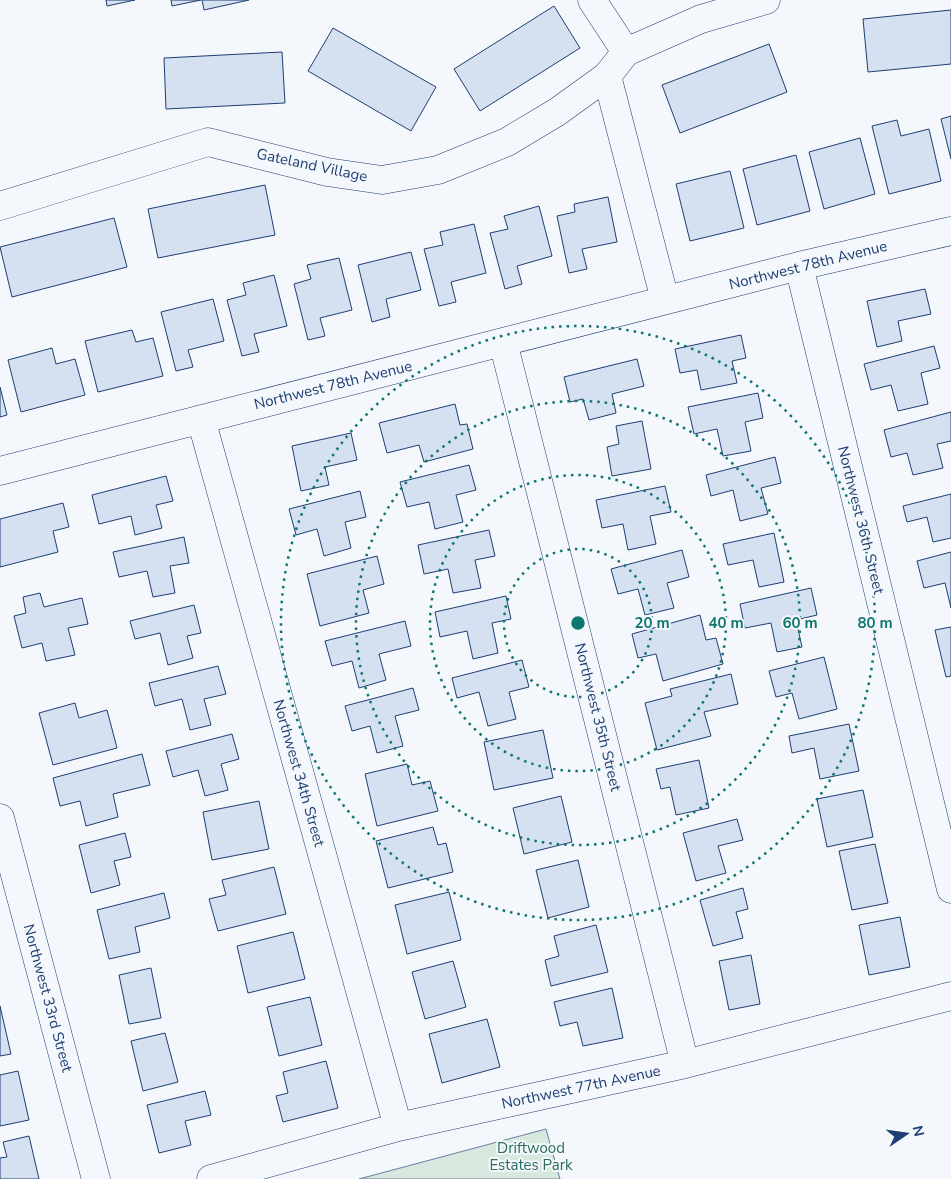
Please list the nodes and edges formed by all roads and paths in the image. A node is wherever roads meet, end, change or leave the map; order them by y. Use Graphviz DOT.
graph roads {
  1 [pos="592,0"];
  2 [pos="766,0"];
  3 [pos="626,52"];
  4 [pos="607,76"];
  5 [pos="0,206"];
  6 [pos="951,230"];
  7 [pos="799,266"];
  8 [pos="665,300"];
  9 [pos="504,342"];
  10 [pos="201,419"];
  11 [pos="0,471"];
  12 [pos="0,818"];
  13 [pos="951,889"];
  14 [pos="951,996"];
  15 [pos="685,1064"];
  16 [pos="398,1127"];
  17 [pos="221,1178"];
  18 [pos="96,1179"];
  1 -- 3 [label="street"];
  2 -- 3 [label="street, Gateland Village"];
  3 -- 4 [label="street, Gateland Village"];
  4 -- 5 [label="street, Gateland Village"];
  4 -- 8 [label="street"];
  6 -- 7 [label="street, Northwest 78th Avenue"];
  7 -- 8 [label="street, Northwest 78th Avenue"];
  7 -- 13 [label="street, Northwest 36th Street"];
  8 -- 9 [label="street, Northwest 78th Avenue"];
  9 -- 10 [label="street, Northwest 78th Avenue"];
  9 -- 15 [label="street, Northwest 35th Street"];
  10 -- 11 [label="street, Northwest 78th Avenue"];
  10 -- 16 [label="street, Northwest 34th Street"];
  12 -- 18 [label="street, Northwest 33rd Street"];
  14 -- 15 [label="street, Northwest 77th Avenue"];
  15 -- 16 [label="street, Northwest 77th Avenue"];
  16 -- 17 [label="street, Northwest 77th Avenue"];
}
